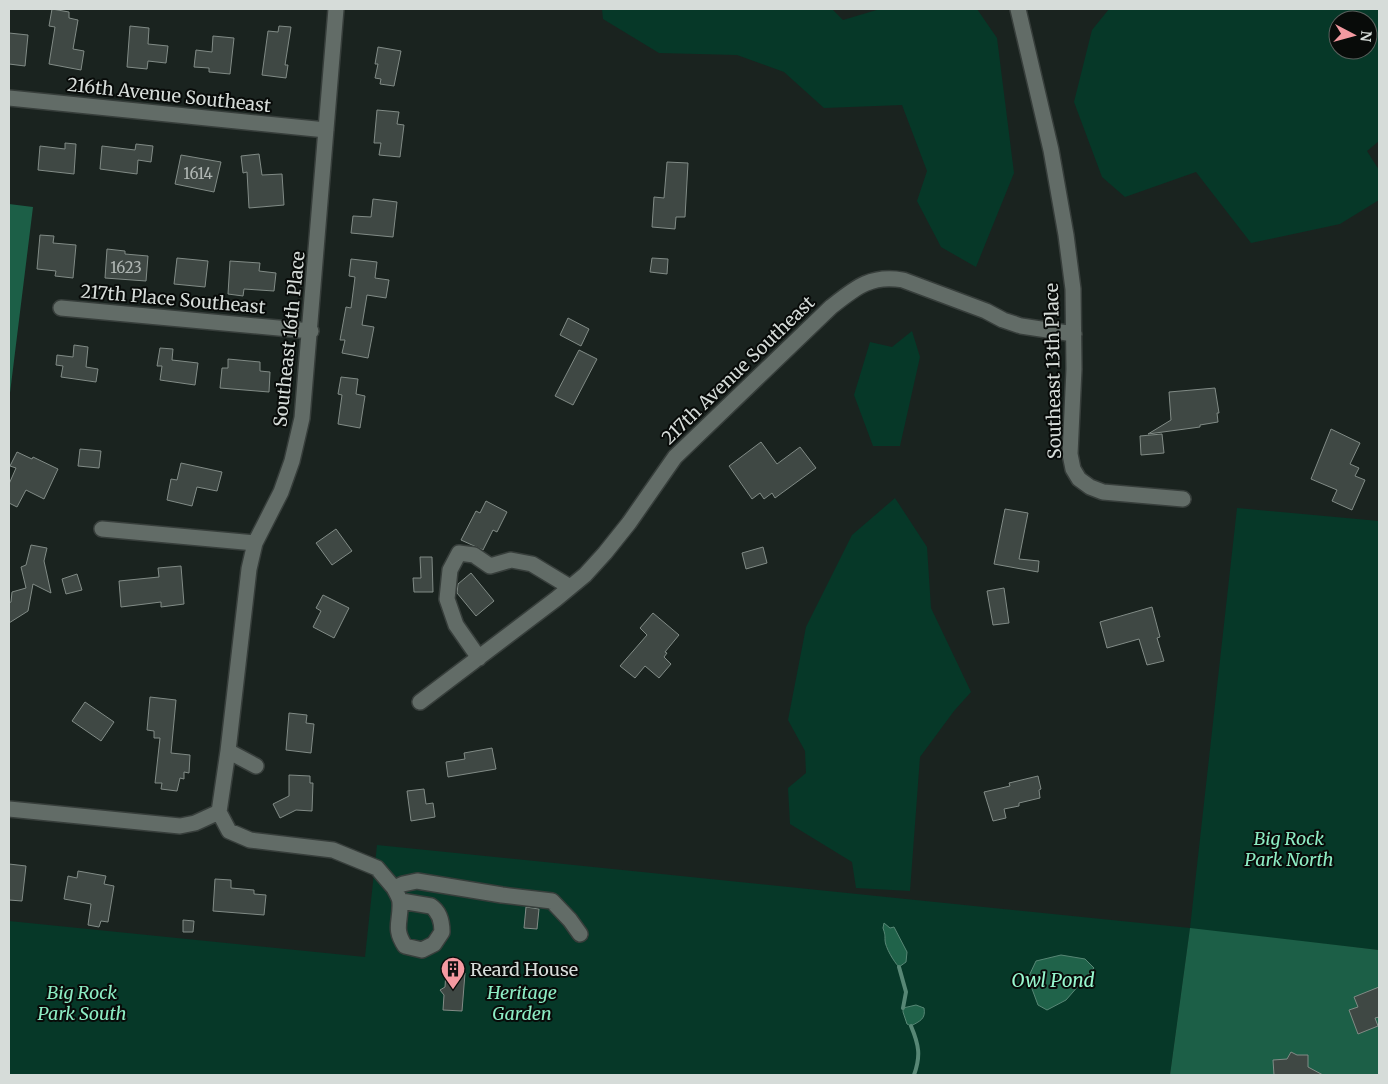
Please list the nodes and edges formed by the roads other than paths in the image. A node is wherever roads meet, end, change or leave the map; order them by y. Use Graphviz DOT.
graph roads {
  1 [pos="336,9"];
  2 [pos="1018,9"];
  3 [pos="9,98"];
  4 [pos="326,130"];
  5 [pos="61,308"];
  6 [pos="311,331"];
  7 [pos="1074,334"];
  8 [pos="1183,499"];
  9 [pos="102,529"];
  10 [pos="255,543"];
  11 [pos="570,587"];
  12 [pos="479,658"];
  13 [pos="420,702"];
  14 [pos="228,751"];
  15 [pos="256,766"];
  16 [pos="9,809"];
  17 [pos="219,812"];
  18 [pos="580,934"];
  1 -- 4 [label="street, Southeast 16th Place"];
  2 -- 7 [label="street, Southeast 13th Place"];
  3 -- 4 [label="street, 216th Avenue Southeast"];
  4 -- 6 [label="street, Southeast 16th Place"];
  5 -- 6 [label="street, 217th Place Southeast"];
  6 -- 10 [label="street, Southeast 16th Place"];
  7 -- 8 [label="street, Southeast 13th Place"];
  7 -- 11 [label="street, 217th Avenue Southeast"];
  9 -- 10 [label="street"];
  10 -- 14 [label="street, Southeast 16th Place"];
  11 -- 12 [label="street, 217th Avenue Southeast"];
  11 -- 12 [label="street"];
  12 -- 13 [label="street, 217th Avenue Southeast"];
  14 -- 15 [label="street"];
  14 -- 17 [label="street, Southeast 16th Place"];
  16 -- 17 [label="street"];
  17 -- 18 [label="street"];
}
